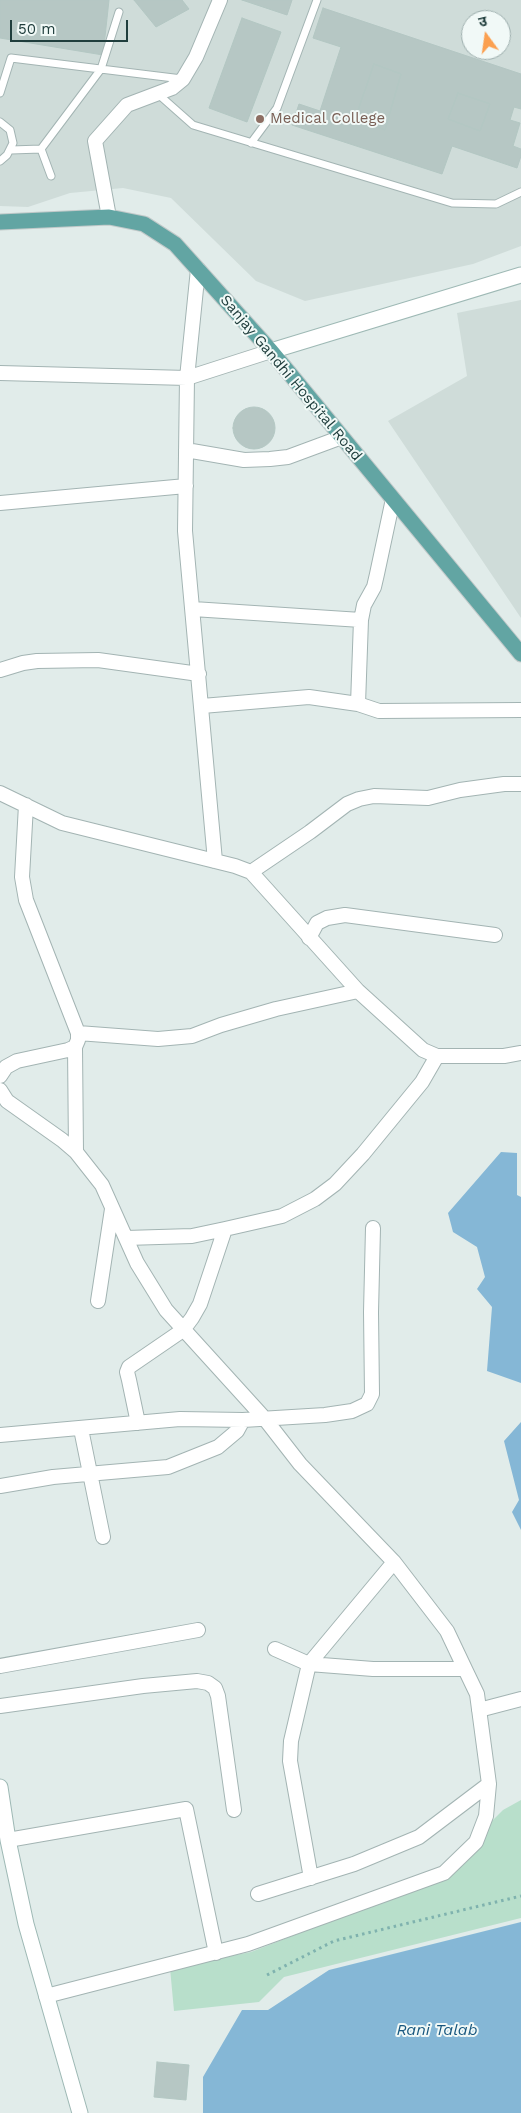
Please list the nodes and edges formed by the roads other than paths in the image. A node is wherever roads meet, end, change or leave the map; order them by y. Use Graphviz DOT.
graph roads {
  1 [pos="220,0"];
  2 [pos="317,0"];
  3 [pos="119,12"];
  4 [pos="101,69"];
  5 [pos="183,79"];
  6 [pos="0,93"];
  7 [pos="157,93"];
  8 [pos="0,122"];
  9 [pos="251,143"];
  10 [pos="41,149"];
  11 [pos="11,150"];
  12 [pos="0,161"];
  13 [pos="51,176"];
  14 [pos="521,192"];
  15 [pos="109,217"];
  16 [pos="0,222"];
  17 [pos="198,269"];
  18 [pos="521,275"];
  19 [pos="271,351"];
  20 [pos="0,373"];
  21 [pos="187,378"];
  22 [pos="342,437"];
  23 [pos="186,450"];
  24 [pos="186,486"];
  25 [pos="393,499"];
  26 [pos="0,503"];
  27 [pos="193,609"];
  28 [pos="361,620"];
  29 [pos="521,654"];
  30 [pos="0,670"];
  31 [pos="199,674"];
  32 [pos="358,704"];
  33 [pos="202,706"];
  34 [pos="521,710"];
  35 [pos="521,784"];
  36 [pos="0,793"];
  37 [pos="26,805"];
  38 [pos="215,861"];
  39 [pos="251,872"];
  40 [pos="495,935"];
  41 [pos="309,938"];
  42 [pos="358,991"];
  43 [pos="78,1033"];
  44 [pos="75,1047"];
  45 [pos="521,1054"];
  46 [pos="437,1056"];
  47 [pos="0,1076"];
  48 [pos="0,1090"];
  49 [pos="76,1152"];
  50 [pos="113,1208"];
  51 [pos="373,1228"];
  52 [pos="225,1230"];
  53 [pos="126,1238"];
  54 [pos="98,1300"];
  55 [pos="183,1330"];
  56 [pos="265,1419"];
  57 [pos="243,1420"];
  58 [pos="138,1423"];
  59 [pos="81,1428"];
  60 [pos="0,1435"];
  61 [pos="92,1474"];
  62 [pos="0,1486"];
  63 [pos="103,1537"];
  64 [pos="394,1562"];
  65 [pos="198,1630"];
  66 [pos="275,1649"];
  67 [pos="308,1664"];
  68 [pos="0,1666"];
  69 [pos="465,1669"];
  70 [pos="521,1699"];
  71 [pos="0,1706"];
  72 [pos="479,1710"];
  73 [pos="489,1784"];
  74 [pos="0,1787"];
  75 [pos="234,1810"];
  76 [pos="8,1840"];
  77 [pos="311,1878"];
  78 [pos="258,1894"];
  79 [pos="216,1953"];
  80 [pos="46,1996"];
  81 [pos="80,2113"];
  1 -- 5 [label="street"];
  2 -- 9 [label="lane"];
  3 -- 4 [label="lane"];
  4 -- 5 [label="lane"];
  4 -- 6 [label="lane"];
  4 -- 10 [label="lane"];
  5 -- 7 [label="street"];
  7 -- 9 [label="lane"];
  7 -- 15 [label="street"];
  8 -- 11 [label="lane"];
  9 -- 14 [label="lane"];
  10 -- 11 [label="lane"];
  10 -- 13 [label="lane"];
  11 -- 12 [label="lane"];
  15 -- 16 [label="main road, Sanjay Gandhi Hospital Road"];
  15 -- 17 [label="main road, Sanjay Gandhi Hospital Road"];
  17 -- 19 [label="main road, Sanjay Gandhi Hospital Road"];
  17 -- 21 [label="street"];
  18 -- 19 [label="main road"];
  19 -- 21 [label="street"];
  19 -- 22 [label="main road, Sanjay Gandhi Hospital Road"];
  20 -- 21 [label="street"];
  21 -- 23 [label="street"];
  22 -- 23 [label="street"];
  22 -- 25 [label="main road, Sanjay Gandhi Hospital Road"];
  23 -- 24 [label="street"];
  24 -- 26 [label="street"];
  24 -- 27 [label="street"];
  25 -- 28 [label="street"];
  25 -- 29 [label="main road, Sanjay Gandhi Hospital Road"];
  27 -- 28 [label="street"];
  27 -- 31 [label="street"];
  28 -- 32 [label="street"];
  30 -- 31 [label="street"];
  31 -- 33 [label="street"];
  32 -- 33 [label="street"];
  32 -- 34 [label="street"];
  33 -- 38 [label="street"];
  35 -- 39 [label="street"];
  36 -- 37 [label="street"];
  37 -- 38 [label="street"];
  37 -- 43 [label="street"];
  38 -- 39 [label="street"];
  39 -- 41 [label="street"];
  40 -- 41 [label="street"];
  41 -- 42 [label="street"];
  42 -- 43 [label="street"];
  42 -- 46 [label="street"];
  43 -- 44 [label="street"];
  44 -- 47 [label="street"];
  44 -- 49 [label="street"];
  45 -- 46 [label="street"];
  46 -- 52 [label="street"];
  48 -- 49 [label="street"];
  49 -- 50 [label="street"];
  50 -- 53 [label="street"];
  50 -- 54 [label="street"];
  51 -- 56 [label="street"];
  52 -- 53 [label="street"];
  52 -- 55 [label="street"];
  53 -- 55 [label="street"];
  55 -- 56 [label="street"];
  55 -- 58 [label="street"];
  56 -- 57 [label="street"];
  56 -- 64 [label="street"];
  57 -- 58 [label="street"];
  57 -- 61 [label="street"];
  58 -- 59 [label="street"];
  59 -- 60 [label="street"];
  59 -- 61 [label="street"];
  61 -- 62 [label="street"];
  61 -- 63 [label="street"];
  64 -- 67 [label="street"];
  64 -- 69 [label="street"];
  65 -- 68 [label="street"];
  66 -- 67 [label="street"];
  67 -- 69 [label="street"];
  67 -- 77 [label="street"];
  69 -- 72 [label="street"];
  70 -- 72 [label="street"];
  71 -- 75 [label="street"];
  72 -- 73 [label="street"];
  73 -- 77 [label="street"];
  73 -- 79 [label="street"];
  74 -- 76 [label="main road"];
  76 -- 79 [label="street"];
  76 -- 80 [label="main road"];
  77 -- 78 [label="street"];
  79 -- 80 [label="street"];
  80 -- 81 [label="main road"];
}
